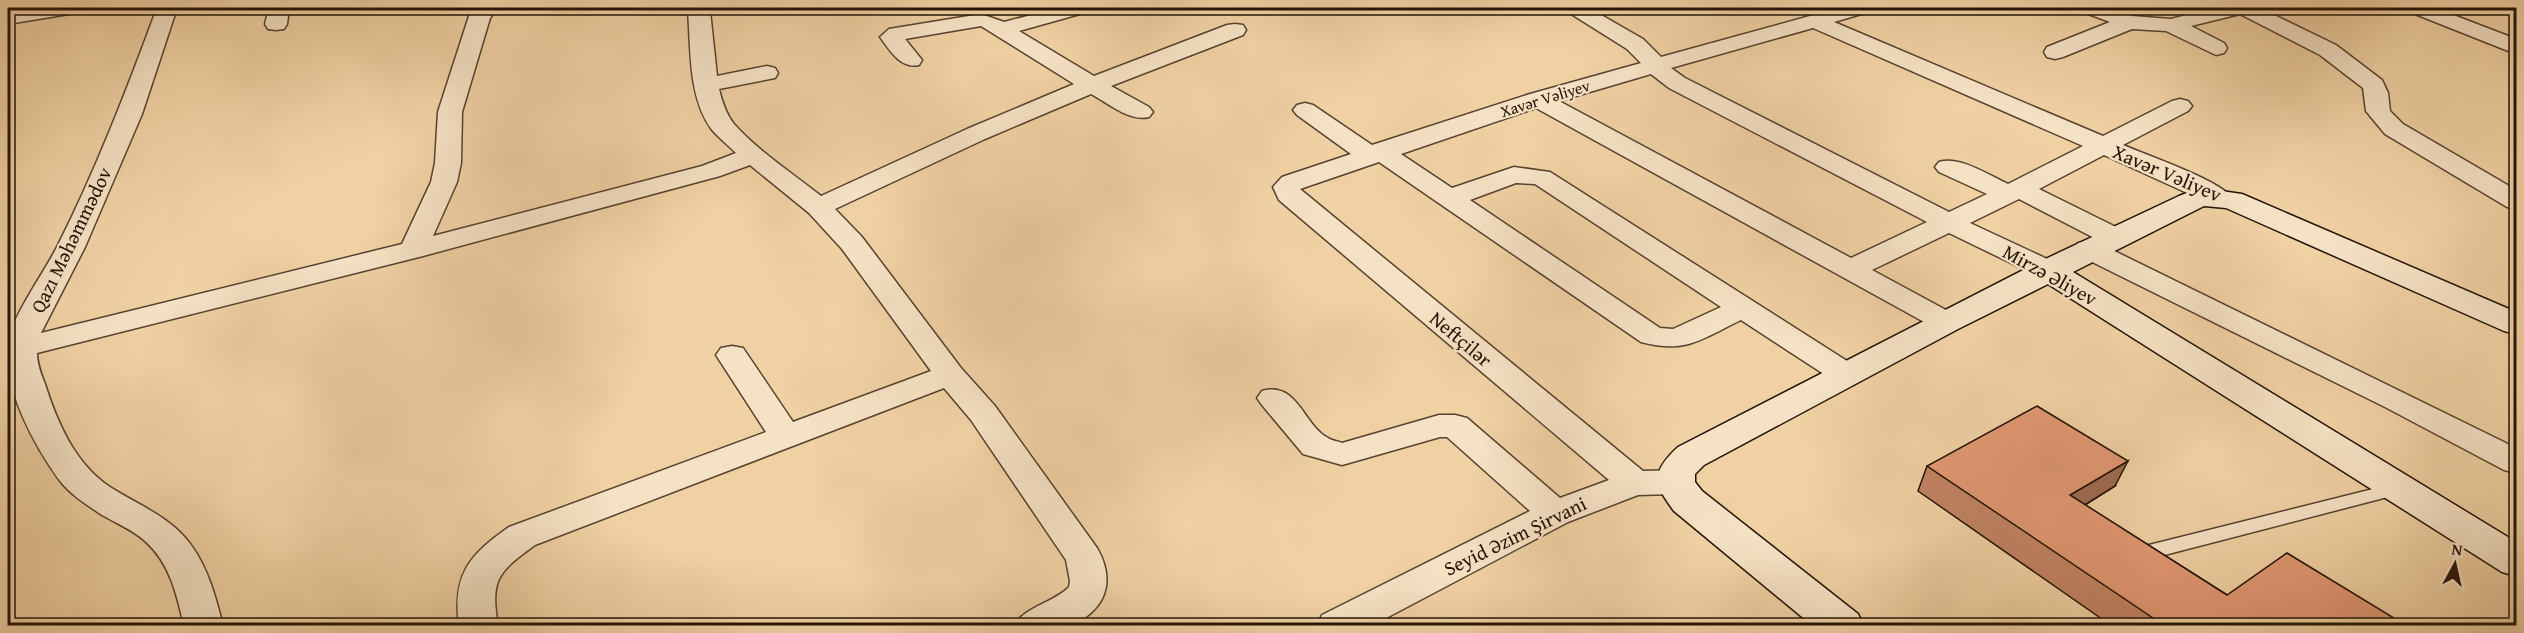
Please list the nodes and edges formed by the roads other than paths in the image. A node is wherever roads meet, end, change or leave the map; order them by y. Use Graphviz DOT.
graph roads {
  1 [pos="69,8"];
  2 [pos="167,8"];
  3 [pos="488,8"];
  4 [pos="1080,8"];
  5 [pos="1575,8"];
  6 [pos="1861,8"];
  7 [pos="2090,8"];
  8 [pos="2237,8"];
  9 [pos="2245,8"];
  10 [pos="2417,8"];
  11 [pos="699,10"];
  12 [pos="8,18"];
  13 [pos="1816,22"];
  14 [pos="2129,22"];
  15 [pos="2171,25"];
  16 [pos="1002,30"];
  17 [pos="1235,30"];
  18 [pos="2517,47"];
  19 [pos="2216,48"];
  20 [pos="2055,51"];
  21 [pos="911,60"];
  22 [pos="1657,65"];
  23 [pos="767,73"];
  24 [pos="706,85"];
  25 [pos="1092,85"];
  26 [pos="1538,99"];
  27 [pos="2180,106"];
  28 [pos="1305,110"];
  29 [pos="1141,112"];
  30 [pos="2104,146"];
  31 [pos="1375,153"];
  32 [pos="753,155"];
  33 [pos="1948,167"];
  34 [pos="2014,191"];
  35 [pos="1288,194"];
  36 [pos="2218,197"];
  37 [pos="1450,198"];
  38 [pos="2517,201"];
  39 [pos="818,207"];
  40 [pos="1947,222"];
  41 [pos="2101,243"];
  42 [pos="413,250"];
  43 [pos="1851,269"];
  44 [pos="2048,270"];
  45 [pos="1744,308"];
  46 [pos="1946,322"];
  47 [pos="2517,324"];
  48 [pos="14,350"];
  49 [pos="732,355"];
  50 [pos="950,375"];
  51 [pos="1847,375"];
  52 [pos="1273,398"];
  53 [pos="786,436"];
  54 [pos="2517,462"];
  55 [pos="1675,482"];
  56 [pos="1635,483"];
  57 [pos="2397,489"];
  58 [pos="1555,513"];
  59 [pos="2149,552"];
  60 [pos="2517,561"];
  61 [pos="204,626"];
  62 [pos="479,626"];
  63 [pos="1033,626"];
  64 [pos="1336,626"];
  65 [pos="1843,626"];
  1 -- 12 [label="street"];
  2 -- 48 [label="street, Qazı Məhəmmədov"];
  3 -- 42 [label="street"];
  4 -- 16 [label="street"];
  5 -- 22 [label="street, Mirzə Əliyev"];
  6 -- 13 [label="street, Xavər Vəliyev"];
  7 -- 14 [label="street"];
  8 -- 15 [label="street"];
  9 -- 38 [label="street"];
  10 -- 18 [label="street"];
  11 -- 24 [label="street"];
  13 -- 22 [label="street, Xavər Vəliyev"];
  13 -- 30 [label="street, Xavər Vəliyev"];
  14 -- 15 [label="street"];
  14 -- 20 [label="street"];
  15 -- 19 [label="street"];
  16 -- 21 [label="street"];
  16 -- 25 [label="street"];
  17 -- 25 [label="street"];
  22 -- 26 [label="street, Xavər Vəliyev"];
  22 -- 40 [label="street, Mirzə Əliyev"];
  23 -- 24 [label="street"];
  24 -- 32 [label="street"];
  25 -- 29 [label="street"];
  25 -- 39 [label="street"];
  26 -- 31 [label="street, Xavər Vəliyev"];
  26 -- 43 [label="street"];
  27 -- 30 [label="street"];
  28 -- 31 [label="street"];
  30 -- 34 [label="street"];
  30 -- 36 [label="street, Xavər Vəliyev"];
  31 -- 35 [label="street, Xavər Vəliyev"];
  31 -- 37 [label="street"];
  32 -- 39 [label="street"];
  32 -- 42 [label="street"];
  33 -- 34 [label="street"];
  34 -- 40 [label="street"];
  34 -- 41 [label="street"];
  35 -- 56 [label="street, Neftçilər"];
  36 -- 41 [label="street"];
  36 -- 47 [label="street, Xavər Vəliyev"];
  37 -- 45 [label="street"];
  37 -- 45 [label="street"];
  39 -- 50 [label="street"];
  40 -- 43 [label="street"];
  40 -- 44 [label="street, Mirzə Əliyev"];
  41 -- 44 [label="street"];
  41 -- 54 [label="street"];
  42 -- 48 [label="street"];
  43 -- 46 [label="street"];
  44 -- 46 [label="street"];
  44 -- 57 [label="street, Mirzə Əliyev"];
  45 -- 51 [label="street"];
  46 -- 51 [label="street"];
  48 -- 61 [label="street, Qazı Məhəmmədov"];
  49 -- 53 [label="street"];
  50 -- 53 [label="street"];
  50 -- 63 [label="street"];
  51 -- 55 [label="street"];
  52 -- 58 [label="street"];
  53 -- 62 [label="street"];
  55 -- 56 [label="street, Seyid Əzim Şirvani"];
  55 -- 65 [label="street"];
  56 -- 58 [label="street, Seyid Əzim Şirvani"];
  57 -- 59 [label="lane"];
  57 -- 60 [label="street, Mirzə Əliyev"];
  58 -- 64 [label="street, Seyid Əzim Şirvani"];
}
